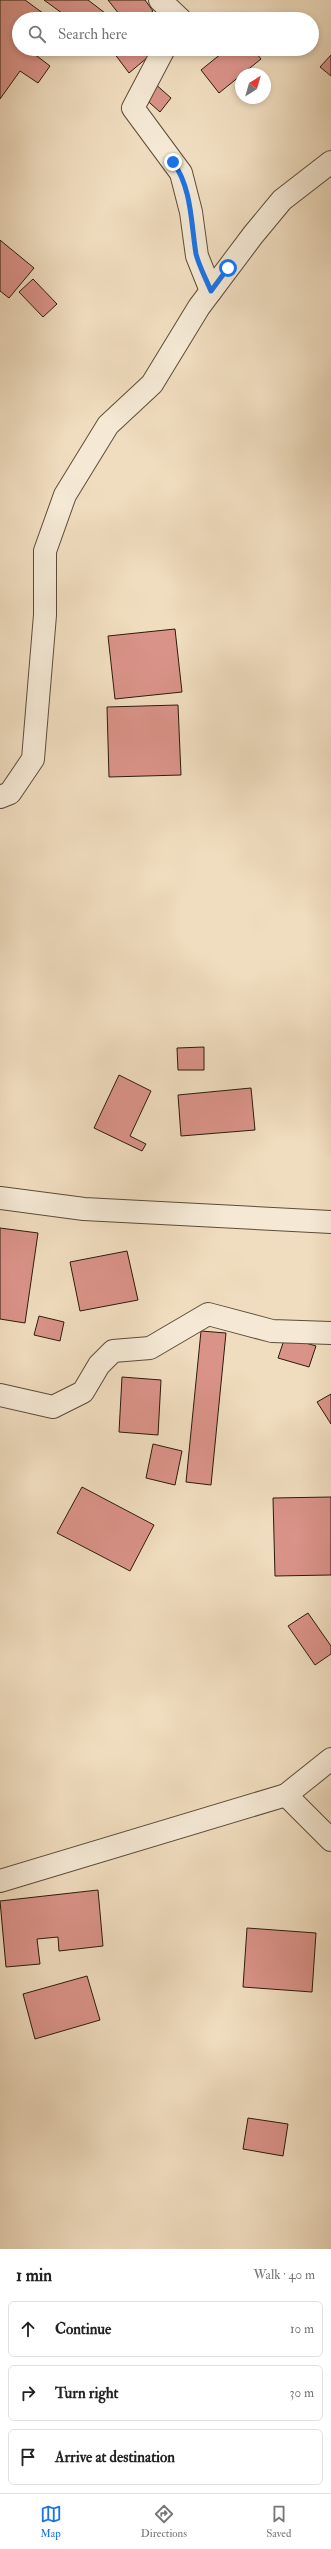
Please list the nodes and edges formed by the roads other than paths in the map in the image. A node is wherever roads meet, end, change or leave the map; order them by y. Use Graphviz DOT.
graph roads {
  1 [pos="160,0"];
  2 [pos="173,12"];
  3 [pos="160,56"];
  4 [pos="331,162"];
  5 [pos="211,291"];
  6 [pos="0,797"];
  7 [pos="0,1198"];
  8 [pos="331,1222"];
  9 [pos="331,1333"];
  10 [pos="0,1395"];
  11 [pos="331,1759"];
  12 [pos="286,1795"];
  13 [pos="331,1840"];
  14 [pos="0,1881"];
  1 -- 2 [label="street"];
  3 -- 5 [label="street"];
  4 -- 5 [label="street"];
  5 -- 6 [label="street"];
  7 -- 8 [label="street"];
  9 -- 10 [label="street"];
  11 -- 12 [label="street"];
  12 -- 13 [label="street"];
  12 -- 14 [label="street"];
}
